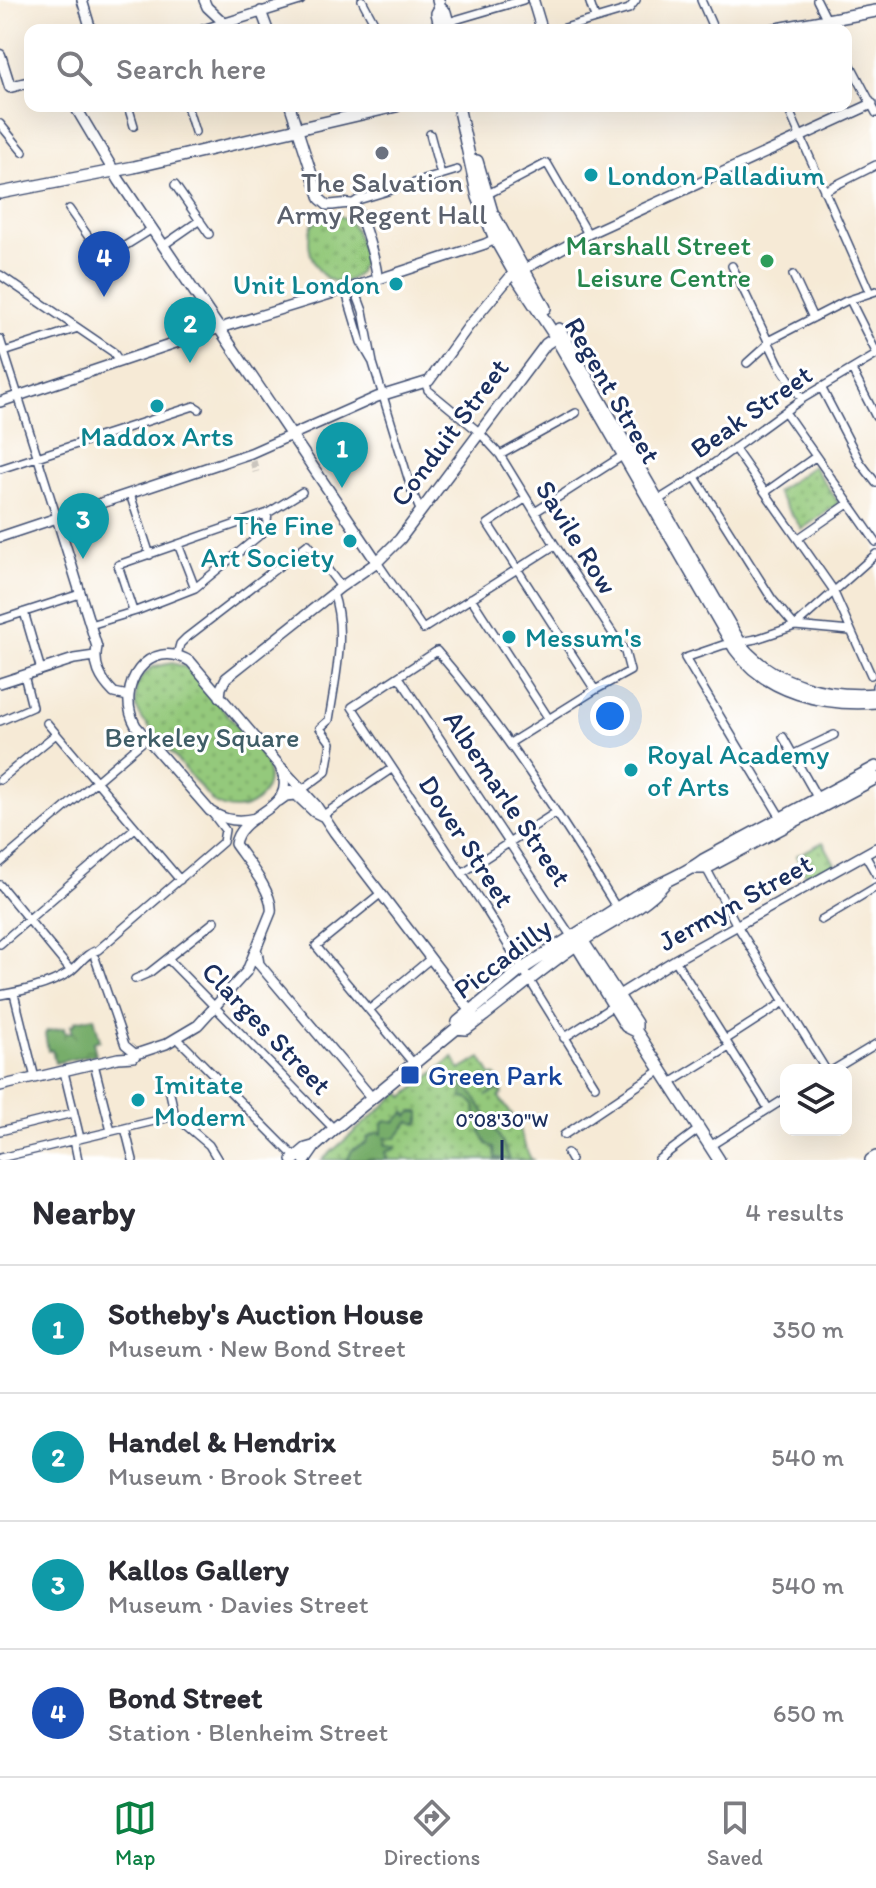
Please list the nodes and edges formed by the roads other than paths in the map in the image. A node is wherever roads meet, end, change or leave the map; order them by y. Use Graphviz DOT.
graph roads {
  1 [pos="82,0"];
  2 [pos="204,0"];
  3 [pos="299,0"];
  4 [pos="362,0"];
  5 [pos="523,0"];
  6 [pos="533,0"];
  7 [pos="589,0"];
  8 [pos="701,0"];
  9 [pos="817,0"];
  10 [pos="635,2"];
  11 [pos="439,4"];
  12 [pos="261,11"];
  13 [pos="876,14"];
  14 [pos="595,18"];
  15 [pos="223,22"];
  16 [pos="89,24"];
  17 [pos="218,24"];
  18 [pos="266,24"];
  19 [pos="375,24"];
  20 [pos="443,24"];
  21 [pos="454,24"];
  22 [pos="540,24"];
  23 [pos="576,24"];
  24 [pos="711,24"];
  25 [pos="829,24"];
  26 [pos="833,24"];
  27 [pos="0,55"];
  28 [pos="852,67"];
  29 [pos="5,89"];
  30 [pos="874,108"];
  31 [pos="79,112"];
  32 [pos="130,112"];
  33 [pos="189,112"];
  34 [pos="292,112"];
  35 [pos="371,112"];
  36 [pos="459,112"];
  37 [pos="466,112"];
  38 [pos="789,112"];
  39 [pos="0,124"];
  40 [pos="134,126"];
  41 [pos="297,130"];
  42 [pos="195,132"];
  43 [pos="430,134"];
  44 [pos="800,138"];
  45 [pos="23,152"];
  46 [pos="876,165"];
  47 [pos="113,170"];
  48 [pos="457,170"];
  49 [pos="441,175"];
  50 [pos="175,185"];
  51 [pos="824,191"];
  52 [pos="0,193"];
  53 [pos="486,195"];
  54 [pos="352,204"];
  55 [pos="69,209"];
  56 [pos="200,220"];
  57 [pos="152,229"];
  58 [pos="209,234"];
  59 [pos="588,234"];
  60 [pos="500,236"];
  61 [pos="164,245"];
  62 [pos="732,266"];
  63 [pos="519,272"];
  64 [pos="0,275"];
  65 [pos="793,275"];
  66 [pos="377,279"];
  67 [pos="350,288"];
  68 [pos="872,291"];
  69 [pos="850,300"];
  70 [pos="813,318"];
  71 [pos="78,328"];
  72 [pos="220,328"];
  73 [pos="558,335"];
  74 [pos="0,339"];
  75 [pos="768,341"];
  76 [pos="4,352"];
  77 [pos="876,353"];
  78 [pos="120,362"];
  79 [pos="373,363"];
  80 [pos="747,363"];
  81 [pos="852,370"];
  82 [pos="425,382"];
  83 [pos="821,387"];
  84 [pos="383,395"];
  85 [pos="19,396"];
  86 [pos="802,399"];
  87 [pos="0,402"];
  88 [pos="197,407"];
  89 [pos="785,412"];
  90 [pos="576,413"];
  91 [pos="876,417"];
  92 [pos="479,432"];
  93 [pos="291,433"];
  94 [pos="734,448"];
  95 [pos="628,453"];
  96 [pos="500,455"];
  97 [pos="815,457"];
  98 [pos="38,458"];
  99 [pos="0,469"];
  100 [pos="695,477"];
  101 [pos="876,483"];
  102 [pos="767,491"];
  103 [pos="302,492"];
  104 [pos="130,494"];
  105 [pos="526,498"];
  106 [pos="655,502"];
  107 [pos="848,504"];
  108 [pos="420,510"];
  109 [pos="535,512"];
  110 [pos="268,513"];
  111 [pos="57,518"];
  112 [pos="0,537"];
  113 [pos="799,538"];
  114 [pos="876,542"];
  115 [pos="178,544"];
  116 [pos="555,545"];
  117 [pos="876,554"];
  118 [pos="150,555"];
  119 [pos="377,562"];
  120 [pos="518,569"];
  121 [pos="195,588"];
  122 [pos="337,590"];
  123 [pos="833,591"];
  124 [pos="80,594"];
  125 [pos="471,598"];
  126 [pos="133,611"];
  127 [pos="24,612"];
  128 [pos="0,620"];
  129 [pos="90,625"];
  130 [pos="795,626"];
  131 [pos="850,631"];
  132 [pos="736,644"];
  133 [pos="177,655"];
  134 [pos="95,656"];
  135 [pos="41,670"];
  136 [pos="24,675"];
  137 [pos="871,675"];
  138 [pos="399,677"];
  139 [pos="204,678"];
  140 [pos="226,678"];
  141 [pos="0,683"];
  142 [pos="595,690"];
  143 [pos="876,694"];
  144 [pos="128,696"];
  145 [pos="220,697"];
  146 [pos="876,702"];
  147 [pos="549,719"];
  148 [pos="0,721"];
  149 [pos="47,723"];
  150 [pos="56,734"];
  151 [pos="834,735"];
  152 [pos="783,737"];
  153 [pos="147,738"];
  154 [pos="510,743"];
  155 [pos="794,754"];
  156 [pos="279,765"];
  157 [pos="876,767"];
  158 [pos="391,769"];
  159 [pos="876,778"];
  160 [pos="0,780"];
  161 [pos="95,781"];
  162 [pos="303,789"];
  163 [pos="283,791"];
  164 [pos="818,799"];
  165 [pos="276,803"];
  166 [pos="210,811"];
  167 [pos="555,813"];
  168 [pos="322,816"];
  169 [pos="256,818"];
  170 [pos="781,818"];
  171 [pos="135,828"];
  172 [pos="223,842"];
  173 [pos="235,844"];
  174 [pos="508,844"];
  175 [pos="876,848"];
  176 [pos="865,855"];
  177 [pos="0,863"];
  178 [pos="700,868"];
  179 [pos="462,873"];
  180 [pos="876,874"];
  181 [pos="180,880"];
  182 [pos="665,884"];
  183 [pos="0,885"];
  184 [pos="876,887"];
  185 [pos="380,894"];
  186 [pos="616,907"];
  187 [pos="30,920"];
  188 [pos="821,920"];
  189 [pos="215,921"];
  190 [pos="737,926"];
  191 [pos="576,939"];
  192 [pos="0,944"];
  193 [pos="258,949"];
  194 [pos="96,954"];
  195 [pos="168,959"];
  196 [pos="430,959"];
  197 [pos="675,960"];
  198 [pos="71,971"];
  199 [pos="525,974"];
  200 [pos="135,979"];
  201 [pos="14,994"];
  202 [pos="0,995"];
  203 [pos="616,1001"];
  204 [pos="784,1002"];
  205 [pos="214,1007"];
  206 [pos="369,1010"];
  207 [pos="475,1016"];
  208 [pos="177,1038"];
  209 [pos="564,1038"];
  210 [pos="727,1043"];
  211 [pos="876,1044"];
  212 [pos="125,1045"];
  213 [pos="136,1054"];
  214 [pos="118,1058"];
  215 [pos="413,1063"];
  216 [pos="94,1064"];
  217 [pos="822,1064"];
  218 [pos="843,1064"];
  219 [pos="661,1070"];
  220 [pos="64,1072"];
  221 [pos="35,1078"];
  222 [pos="669,1084"];
  223 [pos="0,1086"];
  224 [pos="595,1086"];
  225 [pos="169,1088"];
  226 [pos="371,1097"];
  227 [pos="780,1101"];
  228 [pos="768,1108"];
  229 [pos="73,1113"];
  230 [pos="175,1116"];
  231 [pos="125,1128"];
  232 [pos="334,1129"];
  233 [pos="699,1129"];
  234 [pos="0,1131"];
  235 [pos="111,1131"];
  236 [pos="564,1135"];
  237 [pos="77,1139"];
  238 [pos="710,1146"];
  239 [pos="303,1156"];
  240 [pos="876,1157"];
  241 [pos="0,1158"];
  242 [pos="78,1160"];
  243 [pos="133,1160"];
  244 [pos="218,1160"];
  245 [pos="658,1160"];
  246 [pos="719,1160"];
  247 [pos="871,1160"];
  1 -- 16 [label="street"];
  2 -- 15 [label="street"];
  3 -- 12 [label="street"];
  4 -- 19 [label="street"];
  5 -- 21 [label="street"];
  6 -- 22 [label="main road"];
  7 -- 14 [label="street"];
  8 -- 24 [label="street"];
  9 -- 25 [label="street"];
  10 -- 14 [label="street"];
  11 -- 20 [label="main road"];
  12 -- 15 [label="street"];
  12 -- 18 [label="street"];
  13 -- 26 [label="main road"];
  14 -- 23 [label="street"];
  15 -- 17 [label="street"];
  27 -- 29 [label="main road"];
  28 -- 30 [label="street"];
  30 -- 44 [label="street"];
  31 -- 47 [label="main road"];
  32 -- 40 [label="street"];
  33 -- 42 [label="street"];
  34 -- 41 [label="street"];
  35 -- 41 [label="main road"];
  36 -- 60 [label="main road, Regent Street"];
  37 -- 53 [label="main road, Regent Street"];
  38 -- 44 [label="street"];
  39 -- 45 [label="street"];
  41 -- 47 [label="main road"];
  41 -- 54 [label="street"];
  43 -- 49 [label="street"];
  44 -- 51 [label="street"];
  44 -- 59 [label="street"];
  46 -- 51 [label="street"];
  47 -- 52 [label="main road"];
  47 -- 57 [label="main road"];
  48 -- 49 [label="street"];
  49 -- 54 [label="street"];
  50 -- 56 [label="street"];
  51 -- 68 [label="street"];
  53 -- 59 [label="street"];
  53 -- 60 [label="main road, Regent Street"];
  54 -- 66 [label="street"];
  55 -- 57 [label="street"];
  56 -- 58 [label="street"];
  56 -- 61 [label="street"];
  57 -- 61 [label="main road"];
  59 -- 63 [label="street"];
  60 -- 63 [label="main road, Regent Street"];
  60 -- 66 [label="street"];
  61 -- 72 [label="main road"];
  62 -- 75 [label="street"];
  63 -- 73 [label="main road, Regent Street"];
  63 -- 82 [label="street"];
  64 -- 71 [label="street"];
  65 -- 70 [label="street"];
  66 -- 67 [label="street"];
  67 -- 72 [label="street"];
  67 -- 79 [label="street"];
  67 -- 79 [label="street"];
  68 -- 69 [label="street"];
  69 -- 70 [label="street"];
  69 -- 77 [label="street"];
  70 -- 75 [label="street"];
  71 -- 76 [label="street"];
  71 -- 78 [label="street"];
  72 -- 78 [label="street"];
  72 -- 93 [label="main road"];
  73 -- 92 [label="main road, Conduit Street"];
  73 -- 95 [label="main road, Regent Street"];
  74 -- 76 [label="street"];
  75 -- 80 [label="street"];
  75 -- 86 [label="street"];
  76 -- 85 [label="street"];
  77 -- 81 [label="street, Beak Street"];
  78 -- 85 [label="street"];
  79 -- 84 [label="street"];
  81 -- 83 [label="street, Beak Street"];
  81 -- 91 [label="street"];
  82 -- 84 [label="street"];
  82 -- 92 [label="street, Savile Row"];
  83 -- 86 [label="street, Beak Street"];
  83 -- 101 [label="street"];
  84 -- 93 [label="street"];
  84 -- 108 [label="street"];
  85 -- 87 [label="street"];
  85 -- 98 [label="street"];
  86 -- 89 [label="street, Beak Street"];
  88 -- 98 [label="street"];
  89 -- 94 [label="street, Beak Street"];
  89 -- 97 [label="street"];
  90 -- 96 [label="street"];
  92 -- 96 [label="street, Savile Row"];
  92 -- 108 [label="main road, Conduit Street"];
  93 -- 104 [label="street"];
  93 -- 119 [label="main road"];
  94 -- 100 [label="street, Beak Street"];
  94 -- 102 [label="street"];
  95 -- 106 [label="main road, Regent Street"];
  95 -- 109 [label="street"];
  96 -- 105 [label="street, Savile Row"];
  97 -- 102 [label="street"];
  97 -- 107 [label="street"];
  98 -- 99 [label="street"];
  98 -- 111 [label="street"];
  100 -- 106 [label="street, Beak Street"];
  100 -- 130 [label="street"];
  102 -- 113 [label="street"];
  103 -- 110 [label="street"];
  104 -- 111 [label="street"];
  104 -- 118 [label="street"];
  105 -- 109 [label="street, Savile Row"];
  105 -- 120 [label="street"];
  106 -- 132 [label="main road, Regent Street"];
  107 -- 113 [label="street"];
  107 -- 114 [label="street"];
  108 -- 119 [label="main road, Conduit Street"];
  109 -- 116 [label="street, Savile Row"];
  110 -- 115 [label="street"];
  110 -- 121 [label="street"];
  111 -- 112 [label="street"];
  111 -- 124 [label="street"];
  113 -- 123 [label="street"];
  115 -- 118 [label="street"];
  115 -- 121 [label="street"];
  116 -- 120 [label="street"];
  116 -- 142 [label="street, Savile Row"];
  117 -- 123 [label="street"];
  118 -- 126 [label="street"];
  119 -- 122 [label="street"];
  119 -- 125 [label="street"];
  120 -- 125 [label="street"];
  120 -- 142 [label="street"];
  121 -- 126 [label="street"];
  122 -- 133 [label="street"];
  122 -- 140 [label="street"];
  122 -- 162 [label="street"];
  123 -- 130 [label="street"];
  123 -- 131 [label="street"];
  124 -- 127 [label="street"];
  124 -- 129 [label="street"];
  125 -- 147 [label="street"];
  126 -- 129 [label="street"];
  127 -- 128 [label="street"];
  127 -- 135 [label="street"];
  129 -- 134 [label="street"];
  130 -- 131 [label="street"];
  130 -- 132 [label="street"];
  131 -- 137 [label="street"];
  132 -- 143 [label="main road, Regent Street"];
  132 -- 146 [label="main road, Regent Street"];
  132 -- 170 [label="street"];
  133 -- 139 [label="street"];
  133 -- 144 [label="street"];
  134 -- 135 [label="street"];
  134 -- 144 [label="street"];
  135 -- 136 [label="street"];
  136 -- 141 [label="street"];
  136 -- 148 [label="street"];
  138 -- 154 [label="street"];
  138 -- 158 [label="street, Dover Street"];
  138 -- 174 [label="street, Albemarle Street"];
  139 -- 140 [label="street"];
  139 -- 145 [label="street"];
  140 -- 145 [label="street"];
  142 -- 147 [label="street"];
  144 -- 153 [label="street"];
  145 -- 156 [label="street"];
  147 -- 154 [label="street"];
  149 -- 150 [label="street"];
  150 -- 160 [label="street"];
  150 -- 161 [label="street"];
  151 -- 155 [label="street"];
  152 -- 155 [label="street"];
  153 -- 161 [label="street"];
  153 -- 166 [label="street"];
  154 -- 167 [label="street"];
  155 -- 164 [label="street"];
  156 -- 162 [label="street"];
  156 -- 163 [label="street"];
  157 -- 164 [label="main road, Piccadilly"];
  158 -- 168 [label="street"];
  158 -- 179 [label="street, Dover Street"];
  159 -- 178 [label="main road, Piccadilly"];
  161 -- 171 [label="street"];
  161 -- 177 [label="street"];
  162 -- 163 [label="street"];
  162 -- 168 [label="street"];
  163 -- 165 [label="street"];
  164 -- 170 [label="main road, Piccadilly"];
  165 -- 168 [label="street"];
  165 -- 169 [label="street"];
  166 -- 169 [label="street"];
  166 -- 172 [label="street"];
  167 -- 174 [label="street"];
  167 -- 186 [label="street"];
  168 -- 185 [label="street"];
  169 -- 173 [label="street"];
  170 -- 178 [label="main road, Piccadilly"];
  171 -- 181 [label="street"];
  171 -- 187 [label="street"];
  172 -- 173 [label="street"];
  172 -- 181 [label="street"];
  173 -- 193 [label="street"];
  174 -- 179 [label="street"];
  174 -- 191 [label="street, Albemarle Street"];
  175 -- 176 [label="street, Jermyn Street"];
  176 -- 180 [label="street"];
  176 -- 190 [label="street, Jermyn Street"];
  178 -- 182 [label="main road, Piccadilly"];
  178 -- 190 [label="street"];
  179 -- 199 [label="street, Dover Street"];
  181 -- 194 [label="street"];
  182 -- 186 [label="main road, Piccadilly"];
  182 -- 191 [label="main road, Piccadilly"];
  183 -- 187 [label="street"];
  184 -- 188 [label="street"];
  185 -- 196 [label="street"];
  185 -- 206 [label="street"];
  186 -- 191 [label="main road, Piccadilly"];
  187 -- 192 [label="street"];
  187 -- 198 [label="street"];
  189 -- 195 [label="street"];
  190 -- 197 [label="street, Jermyn Street"];
  190 -- 204 [label="street"];
  191 -- 199 [label="main road, Piccadilly"];
  191 -- 203 [label="main road"];
  193 -- 205 [label="street"];
  193 -- 226 [label="street"];
  194 -- 198 [label="street"];
  194 -- 212 [label="street"];
  195 -- 200 [label="street"];
  195 -- 205 [label="street, Clarges Street"];
  196 -- 206 [label="street"];
  196 -- 207 [label="street"];
  197 -- 203 [label="street, Jermyn Street"];
  197 -- 210 [label="street"];
  198 -- 201 [label="street"];
  199 -- 207 [label="main road, Piccadilly"];
  199 -- 209 [label="street, Dover Street"];
  201 -- 202 [label="street"];
  201 -- 221 [label="street"];
  203 -- 209 [label="street"];
  203 -- 219 [label="main road"];
  204 -- 210 [label="street"];
  204 -- 217 [label="street"];
  205 -- 208 [label="street"];
  205 -- 232 [label="street, Clarges Street"];
  206 -- 215 [label="street"];
  207 -- 215 [label="main road, Piccadilly"];
  208 -- 213 [label="street"];
  208 -- 239 [label="street"];
  209 -- 224 [label="street, Dover Street"];
  210 -- 222 [label="street"];
  210 -- 228 [label="street"];
  211 -- 218 [label="street"];
  212 -- 213 [label="street"];
  212 -- 214 [label="street"];
  213 -- 214 [label="street"];
  214 -- 216 [label="street"];
  215 -- 226 [label="main road, Piccadilly"];
  216 -- 220 [label="street"];
  216 -- 235 [label="street"];
  219 -- 222 [label="main road"];
  219 -- 236 [label="street"];
  220 -- 221 [label="street"];
  220 -- 229 [label="street"];
  221 -- 223 [label="street"];
  222 -- 233 [label="main road"];
  225 -- 230 [label="street"];
  226 -- 232 [label="main road, Piccadilly"];
  227 -- 228 [label="street"];
  228 -- 238 [label="street"];
  229 -- 234 [label="street"];
  229 -- 237 [label="street"];
  230 -- 231 [label="street"];
  230 -- 244 [label="street"];
  231 -- 235 [label="street"];
  231 -- 243 [label="street"];
  232 -- 239 [label="main road, Piccadilly"];
  233 -- 238 [label="main road"];
  233 -- 245 [label="street"];
  235 -- 237 [label="street"];
  237 -- 241 [label="street"];
  237 -- 242 [label="street"];
  238 -- 246 [label="main road"];
  240 -- 247 [label="main road"];
}
